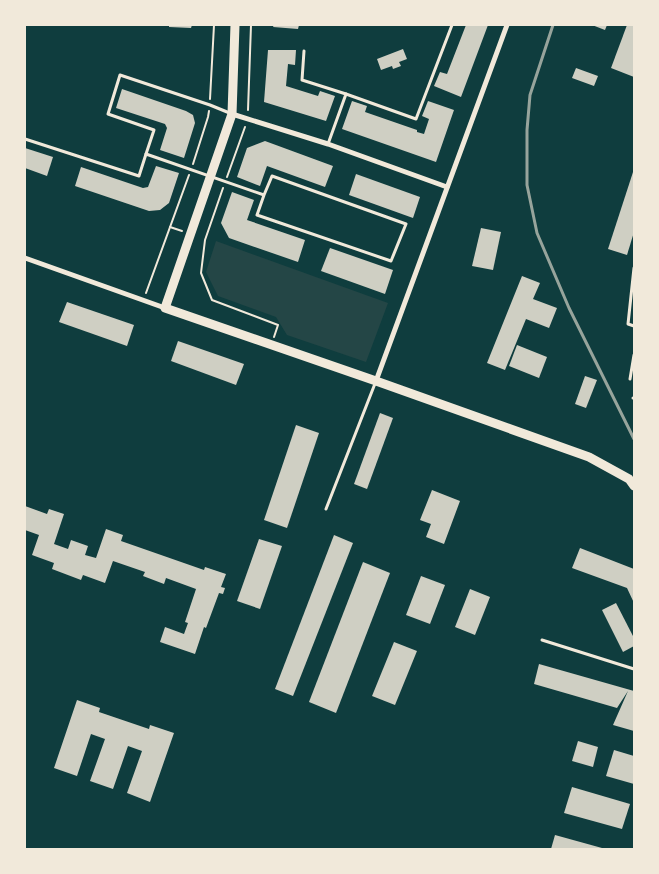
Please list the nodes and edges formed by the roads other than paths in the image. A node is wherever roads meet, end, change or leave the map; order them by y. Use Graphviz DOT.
graph roads {
  1 [pos="235,25"];
  2 [pos="452,25"];
  3 [pos="507,25"];
  4 [pos="304,51"];
  5 [pos="346,94"];
  6 [pos="232,114"];
  7 [pos="25,139"];
  8 [pos="328,144"];
  9 [pos="146,154"];
  10 [pos="210,176"];
  11 [pos="447,187"];
  12 [pos="264,195"];
  13 [pos="25,258"];
  14 [pos="634,268"];
  15 [pos="165,308"];
  16 [pos="634,326"];
  17 [pos="634,355"];
  18 [pos="630,379"];
  19 [pos="376,381"];
  20 [pos="634,486"];
  21 [pos="326,509"];
  22 [pos="542,640"];
  23 [pos="634,669"];
  1 -- 6 [label="main road"];
  2 -- 5 [label="lane"];
  3 -- 11 [label="street"];
  4 -- 5 [label="lane"];
  5 -- 8 [label="lane"];
  6 -- 8 [label="street"];
  6 -- 9 [label="lane"];
  6 -- 10 [label="main road"];
  7 -- 9 [label="lane"];
  8 -- 11 [label="street"];
  9 -- 10 [label="lane"];
  10 -- 12 [label="lane"];
  10 -- 15 [label="main road"];
  11 -- 19 [label="street"];
  12 -- 12 [label="lane"];
  13 -- 15 [label="street"];
  14 -- 16 [label="lane"];
  15 -- 19 [label="main road"];
  17 -- 18 [label="lane"];
  19 -- 20 [label="main road"];
  19 -- 21 [label="lane"];
  22 -- 23 [label="lane"];
}
